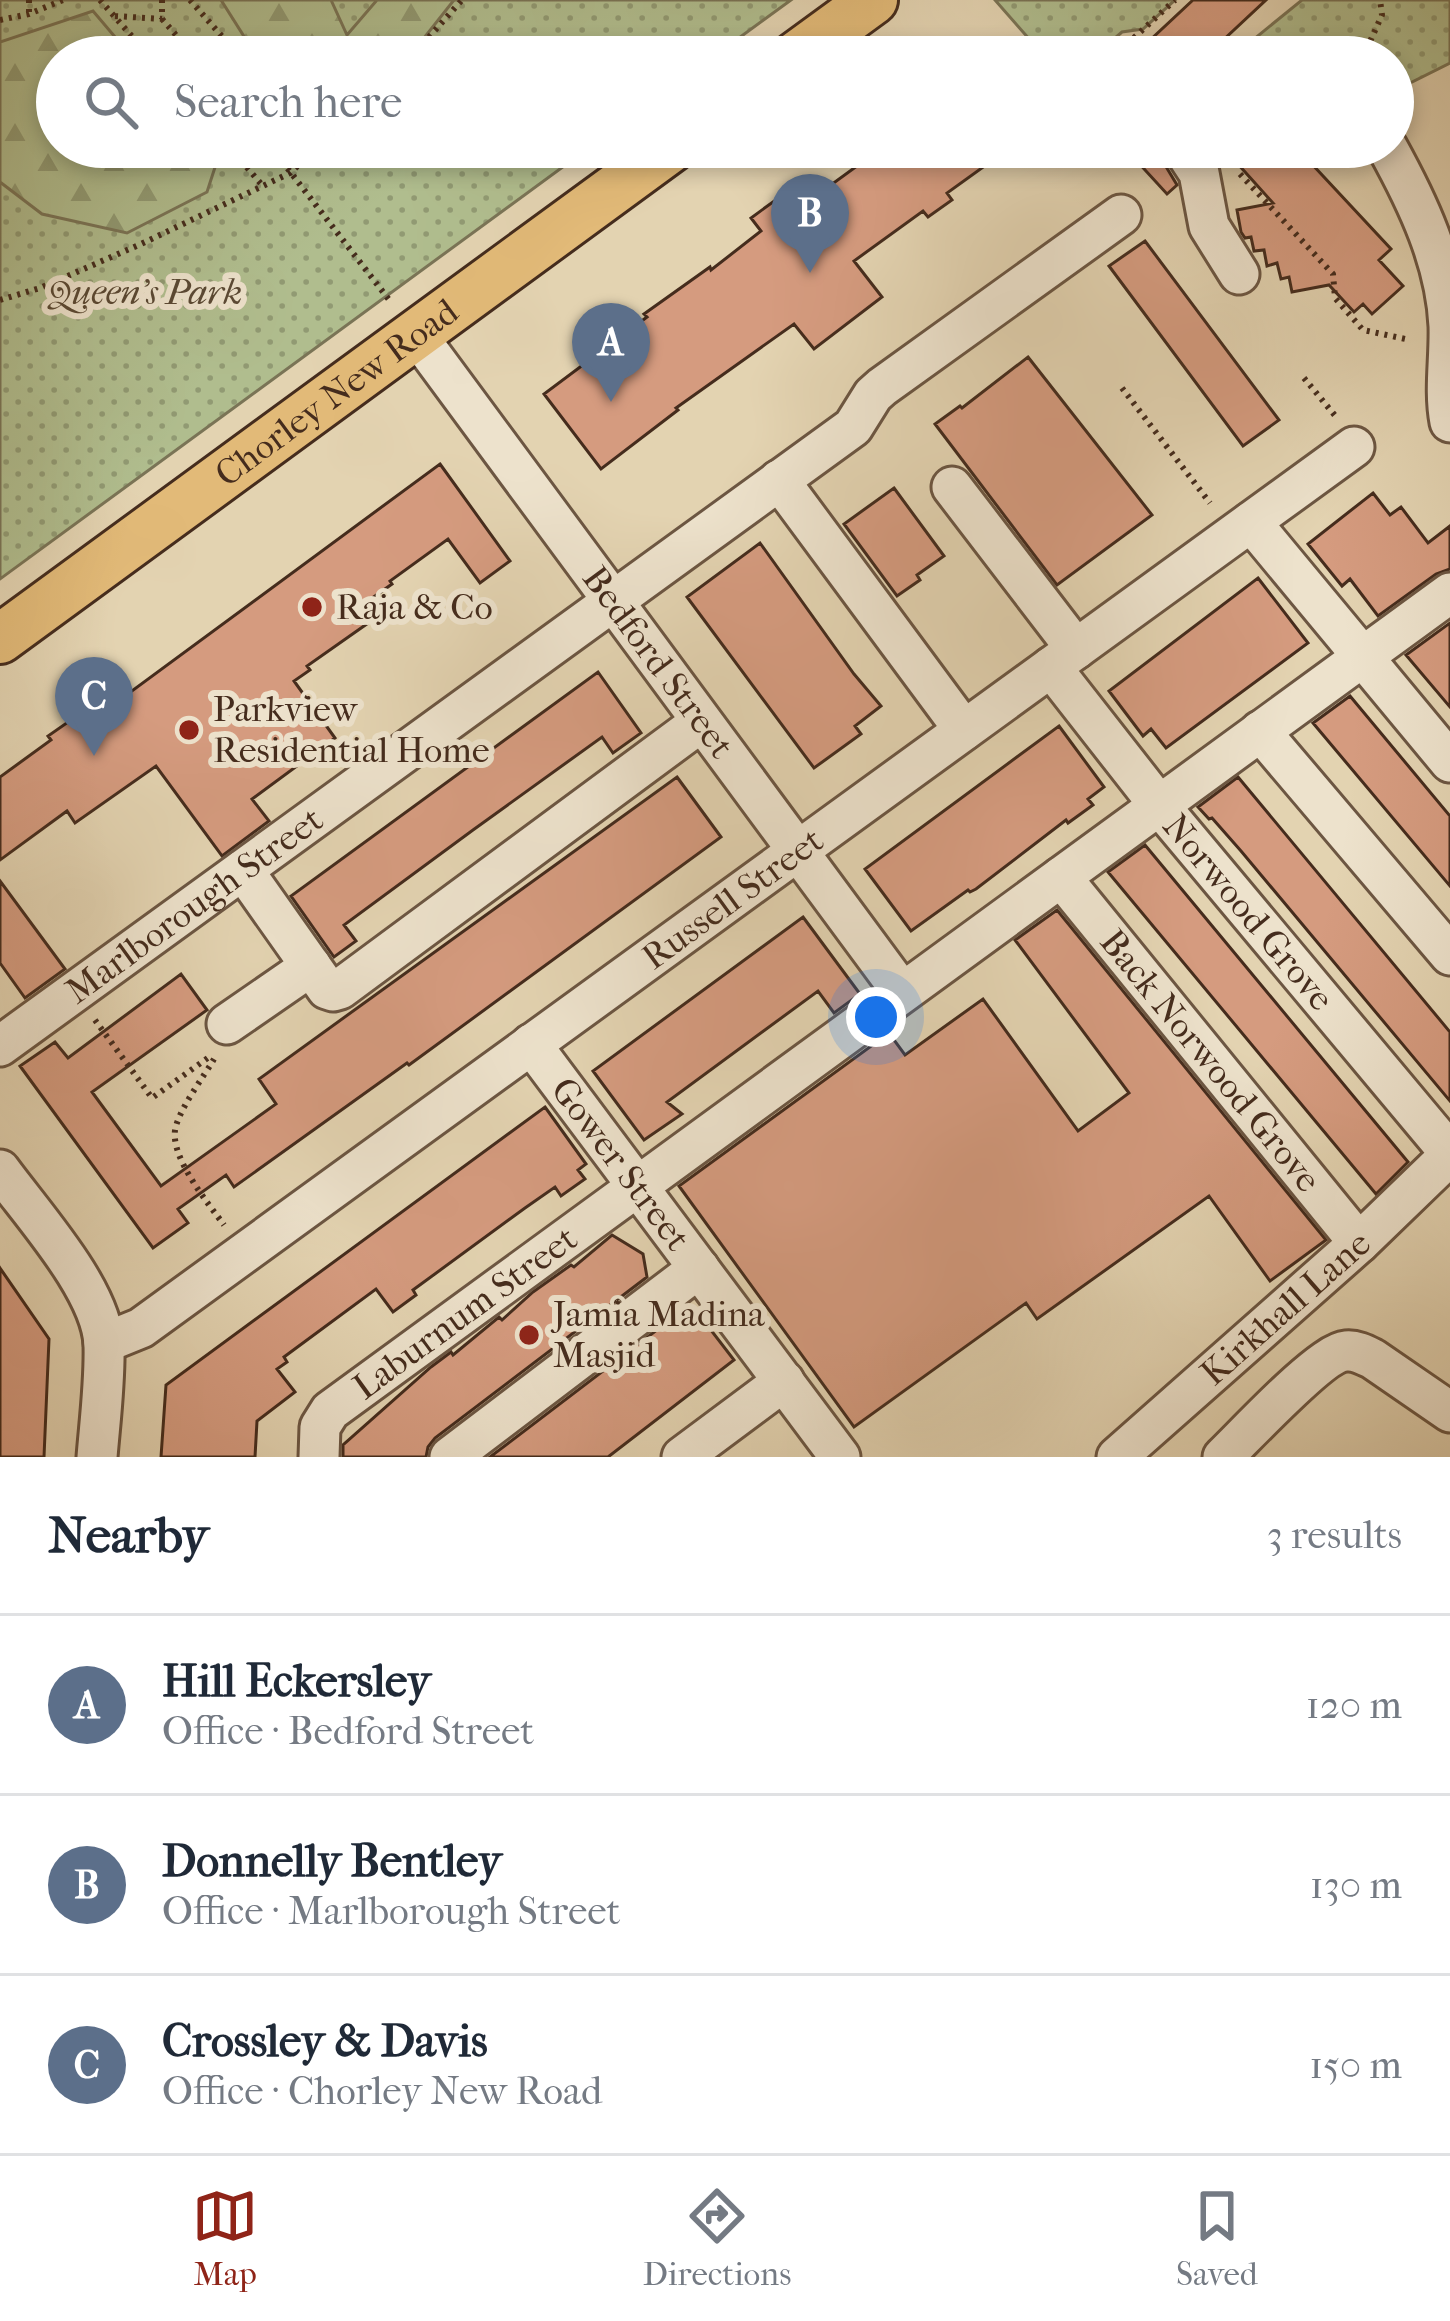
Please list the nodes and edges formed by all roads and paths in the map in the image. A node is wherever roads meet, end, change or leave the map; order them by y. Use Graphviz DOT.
graph roads {
  1 [pos="29,0"];
  2 [pos="63,0"];
  3 [pos="100,0"];
  4 [pos="162,0"];
  5 [pos="190,0"];
  6 [pos="462,0"];
  7 [pos="873,0"];
  8 [pos="1175,0"];
  9 [pos="1380,0"];
  10 [pos="29,14"];
  11 [pos="115,16"];
  12 [pos="162,19"];
  13 [pos="0,20"];
  14 [pos="132,36"];
  15 [pos="177,36"];
  16 [pos="222,36"];
  17 [pos="430,36"];
  18 [pos="824,36"];
  19 [pos="1136,36"];
  20 [pos="1372,36"];
  21 [pos="247,168"];
  22 [pos="286,168"];
  23 [pos="295,168"];
  24 [pos="643,168"];
  25 [pos="1195,168"];
  26 [pos="1235,168"];
  27 [pos="1398,168"];
  28 [pos="290,173"];
  29 [pos="263,186"];
  30 [pos="1120,215"];
  31 [pos="1239,274"];
  32 [pos="0,300"];
  33 [pos="416,334"];
  34 [pos="1449,348"];
  35 [pos="1304,378"];
  36 [pos="1122,388"];
  37 [pos="1450,422"];
  38 [pos="1354,447"];
  39 [pos="779,480"];
  40 [pos="952,487"];
  41 [pos="1243,528"];
  42 [pos="1450,593"];
  43 [pos="612,600"];
  44 [pos="0,639"];
  45 [pos="1360,657"];
  46 [pos="1064,658"];
  47 [pos="701,722"];
  48 [pos="964,730"];
  49 [pos="1260,731"];
  50 [pos="1450,762"];
  51 [pos="1160,805"];
  52 [pos="796,852"];
  53 [pos="243,870"];
  54 [pos="1061,877"];
  55 [pos="1450,955"];
  56 [pos="311,966"];
  57 [pos="75,992"];
  58 [pos="902,992"];
  59 [pos="227,1024"];
  60 [pos="531,1044"];
  61 [pos="0,1046"];
  62 [pos="1450,1154"];
  63 [pos="0,1170"];
  64 [pos="638,1187"];
  65 [pos="1359,1243"];
  66 [pos="244,1252"];
  67 [pos="699,1268"];
  68 [pos="104,1343"];
  69 [pos="784,1381"];
  70 [pos="1450,1412"];
  71 [pos="98,1457"];
  72 [pos="319,1457"];
  73 [pos="450,1457"];
  74 [pos="682,1457"];
  75 [pos="840,1457"];
  76 [pos="1117,1457"];
  77 [pos="1222,1457"];
  1 -- 10 [label="path"];
  2 -- 10 [label="path"];
  3 -- 11 [label="path"];
  4 -- 12 [label="path"];
  5 -- 16 [label="path"];
  6 -- 17 [label="path"];
  7 -- 18 [label="main road"];
  8 -- 19 [label="path"];
  9 -- 20 [label="path"];
  10 -- 13 [label="path"];
  11 -- 12 [label="path"];
  11 -- 14 [label="path"];
  12 -- 15 [label="path"];
  21 -- 29 [label="path"];
  22 -- 28 [label="path"];
  23 -- 28 [label="path"];
  24 -- 33 [label="main road, Chorley New Road"];
  25 -- 31 [label="street"];
  26 -- 34 [label="path"];
  27 -- 34 [label="street"];
  28 -- 29 [label="path"];
  28 -- 33 [label="path"];
  29 -- 32 [label="path"];
  30 -- 39 [label="street, Marlborough Street"];
  33 -- 43 [label="street, Bedford Street"];
  33 -- 44 [label="main road, Chorley New Road"];
  34 -- 37 [label="street"];
  35 -- 38 [label="path"];
  36 -- 41 [label="path"];
  38 -- 41 [label="street, Russell Street"];
  39 -- 43 [label="street, Marlborough Street"];
  39 -- 48 [label="street"];
  40 -- 46 [label="street, Norwood Grove"];
  41 -- 45 [label="street"];
  41 -- 46 [label="street, Russell Street"];
  42 -- 45 [label="street, Laburnum Street"];
  43 -- 47 [label="street, Bedford Street"];
  43 -- 53 [label="street, Marlborough Street"];
  45 -- 49 [label="street, Laburnum Street"];
  45 -- 50 [label="street"];
  46 -- 48 [label="street, Russell Street"];
  46 -- 51 [label="street, Norwood Grove"];
  47 -- 52 [label="street, Bedford Street"];
  47 -- 56 [label="street"];
  48 -- 52 [label="street, Russell Street"];
  49 -- 51 [label="street, Laburnum Street"];
  49 -- 55 [label="street"];
  51 -- 54 [label="street, Laburnum Street"];
  51 -- 62 [label="street, Norwood Grove"];
  52 -- 58 [label="street, Bedford Street"];
  52 -- 60 [label="street, Russell Street"];
  53 -- 56 [label="street"];
  53 -- 57 [label="street, Marlborough Street"];
  54 -- 58 [label="street, Laburnum Street"];
  54 -- 65 [label="street, Back Norwood Grove"];
  56 -- 59 [label="street"];
  57 -- 61 [label="street, Marlborough Street"];
  57 -- 66 [label="path"];
  58 -- 64 [label="street, Laburnum Street"];
  60 -- 64 [label="street, Gower Street"];
  60 -- 66 [label="street, Russell Street"];
  62 -- 65 [label="street, Kirkhall Lane"];
  63 -- 68 [label="street"];
  64 -- 67 [label="street, Gower Street"];
  64 -- 72 [label="street, Laburnum Street"];
  65 -- 76 [label="street, Kirkhall Lane"];
  66 -- 68 [label="street, Russell Street"];
  67 -- 69 [label="street, Gower Street"];
  67 -- 73 [label="street"];
  68 -- 71 [label="street"];
  69 -- 74 [label="street"];
  69 -- 75 [label="street, Gower Street"];
  70 -- 77 [label="street"];
}
